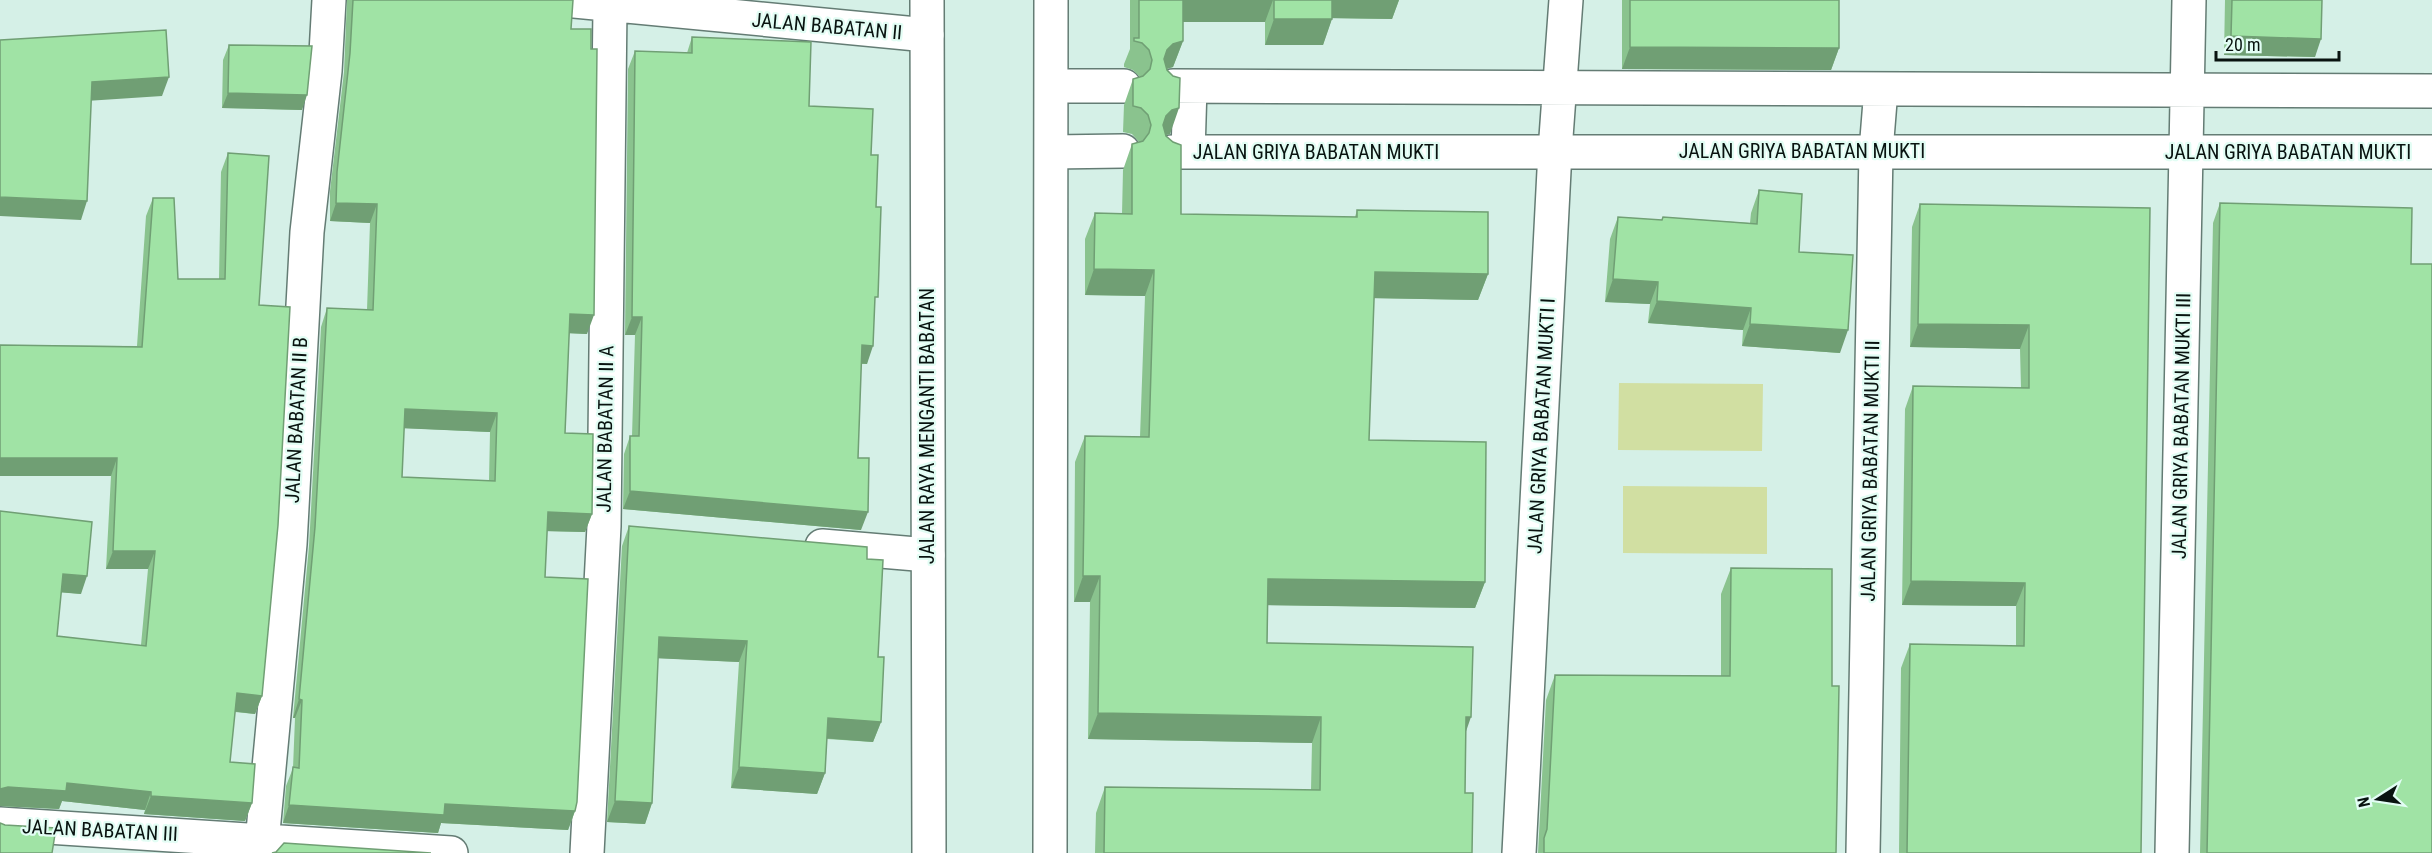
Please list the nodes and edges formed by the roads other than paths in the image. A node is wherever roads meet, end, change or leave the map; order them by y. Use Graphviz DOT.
graph roads {
  1 [pos="329,0"];
  2 [pos="564,0"];
  3 [pos="927,0"];
  4 [pos="1051,0"];
  5 [pos="1566,0"];
  6 [pos="2189,0"];
  7 [pos="656,5"];
  8 [pos="610,6"];
  9 [pos="927,35"];
  10 [pos="1052,86"];
  11 [pos="1124,86"];
  12 [pos="1559,88"];
  13 [pos="1881,89"];
  14 [pos="2189,90"];
  15 [pos="2432,91"];
  16 [pos="1123,151"];
  17 [pos="1555,151"];
  18 [pos="1052,152"];
  19 [pos="1876,152"];
  20 [pos="2187,152"];
  21 [pos="2432,152"];
  22 [pos="604,526"];
  23 [pos="638,529"];
  24 [pos="789,543"];
  25 [pos="928,555"];
  26 [pos="0,824"];
  27 [pos="261,846"];
  28 [pos="452,853"];
  29 [pos="587,853"];
  30 [pos="929,853"];
  31 [pos="1050,853"];
  32 [pos="1519,853"];
  33 [pos="1863,853"];
  34 [pos="2172,853"];
  1 -- 27 [label="street, JALAN BABATAN II B"];
  2 -- 8 [label="street, JALAN BABATAN II"];
  3 -- 9 [label="street, JALAN RAYA MENGANTI BABATAN"];
  4 -- 10 [label="street"];
  5 -- 12 [label="street, JALAN GRIYA BABATAN MUKTI I"];
  6 -- 14 [label="street, JALAN GRIYA BABATAN MUKTI III"];
  7 -- 8 [label="street, JALAN BABATAN II"];
  7 -- 9 [label="street, JALAN BABATAN II"];
  8 -- 22 [label="street, JALAN BABATAN II A"];
  9 -- 25 [label="street, JALAN RAYA MENGANTI BABATAN"];
  10 -- 11 [label="street"];
  10 -- 18 [label="street"];
  12 -- 13 [label="street"];
  12 -- 17 [label="street, JALAN GRIYA BABATAN MUKTI I"];
  12 -- 17 [label="street, JALAN GRIYA BABATAN MUKTI"];
  13 -- 14 [label="street"];
  13 -- 19 [label="street, JALAN GRIYA BABATAN MUKTI II"];
  14 -- 15 [label="street"];
  14 -- 20 [label="street, JALAN GRIYA BABATAN MUKTI III"];
  16 -- 18 [label="street"];
  17 -- 19 [label="street, JALAN GRIYA BABATAN MUKTI"];
  17 -- 32 [label="street, JALAN GRIYA BABATAN MUKTI I"];
  18 -- 31 [label="street"];
  19 -- 20 [label="street, JALAN GRIYA BABATAN MUKTI"];
  19 -- 33 [label="street, JALAN GRIYA BABATAN MUKTI II"];
  20 -- 21 [label="street, JALAN GRIYA BABATAN MUKTI"];
  20 -- 34 [label="street, JALAN GRIYA BABATAN MUKTI III"];
  22 -- 23 [label="street"];
  22 -- 29 [label="street, JALAN BABATAN II A"];
  24 -- 25 [label="street"];
  25 -- 30 [label="street, JALAN RAYA MENGANTI BABATAN"];
  26 -- 27 [label="street, JALAN BABATAN III"];
  27 -- 28 [label="street, JALAN BABATAN III"];
}
